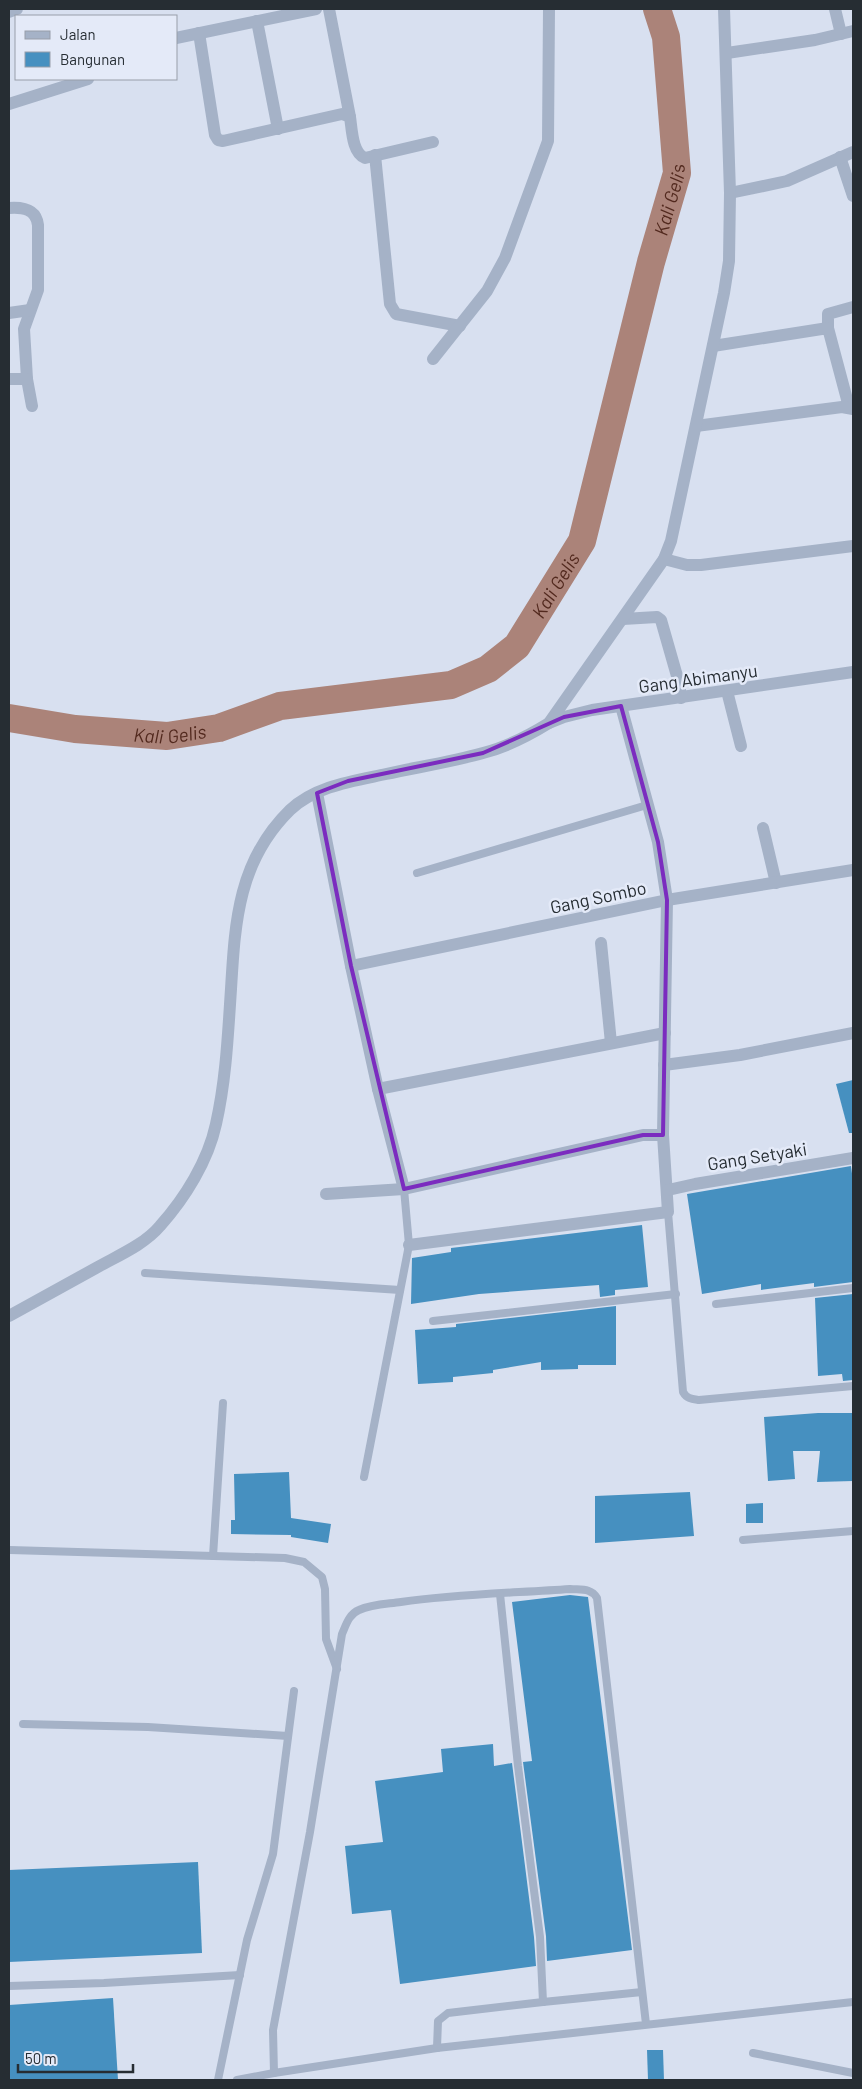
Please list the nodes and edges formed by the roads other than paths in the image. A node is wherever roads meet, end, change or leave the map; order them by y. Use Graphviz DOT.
graph roads {
  1 [pos="316,9"];
  2 [pos="329,9"];
  3 [pos="549,9"];
  4 [pos="724,9"];
  5 [pos="835,9"];
  6 [pos="257,22"];
  7 [pos="199,33"];
  8 [pos="847,33"];
  9 [pos="178,38"];
  10 [pos="727,53"];
  11 [pos="85,80"];
  12 [pos="9,104"];
  13 [pos="350,117"];
  14 [pos="278,129"];
  15 [pos="433,142"];
  16 [pos="853,152"];
  17 [pos="375,155"];
  18 [pos="840,157"];
  19 [pos="730,193"];
  20 [pos="853,196"];
  21 [pos="9,208"];
  22 [pos="853,307"];
  23 [pos="30,310"];
  24 [pos="9,313"];
  25 [pos="460,326"];
  26 [pos="828,328"];
  27 [pos="713,346"];
  28 [pos="433,358"];
  29 [pos="9,379"];
  30 [pos="27,379"];
  31 [pos="32,406"];
  32 [pos="851,408"];
  33 [pos="696,426"];
  34 [pos="853,546"];
  35 [pos="664,559"];
  36 [pos="623,619"];
  37 [pos="853,672"];
  38 [pos="727,692"];
  39 [pos="681,698"];
  40 [pos="621,706"];
  41 [pos="549,724"];
  42 [pos="741,746"];
  43 [pos="317,792"];
  44 [pos="647,805"];
  45 [pos="763,828"];
  46 [pos="853,870"];
  47 [pos="417,874"];
  48 [pos="776,883"];
  49 [pos="667,900"];
  50 [pos="601,943"];
  51 [pos="350,966"];
  52 [pos="665,1033"];
  53 [pos="853,1033"];
  54 [pos="611,1044"];
  55 [pos="664,1065"];
  56 [pos="378,1089"];
  57 [pos="663,1135"];
  58 [pos="853,1158"];
  59 [pos="404,1189"];
  60 [pos="668,1190"];
  61 [pos="326,1194"];
  62 [pos="668,1212"];
  63 [pos="409,1245"];
  64 [pos="145,1273"];
  65 [pos="853,1288"];
  66 [pos="400,1290"];
  67 [pos="676,1294"];
  68 [pos="716,1304"];
  69 [pos="9,1316"];
  70 [pos="433,1321"];
  71 [pos="853,1386"];
  72 [pos="223,1403"];
  73 [pos="364,1477"];
  74 [pos="853,1531"];
  75 [pos="743,1540"];
  76 [pos="10,1550"];
  77 [pos="212,1556"];
  78 [pos="500,1594"];
  79 [pos="337,1669"];
  80 [pos="294,1691"];
  81 [pos="23,1724"];
  82 [pos="288,1736"];
  83 [pos="240,1975"];
  84 [pos="9,1986"];
  85 [pos="642,1992"];
  86 [pos="543,2002"];
  87 [pos="853,2002"];
  88 [pos="646,2024"];
  89 [pos="437,2048"];
  90 [pos="753,2053"];
  91 [pos="274,2073"];
  92 [pos="853,2074"];
  93 [pos="218,2080"];
  94 [pos="237,2080"];
  1 -- 6 [label="street"];
  2 -- 13 [label="street"];
  3 -- 25 [label="street"];
  4 -- 10 [label="street"];
  5 -- 8 [label="street"];
  6 -- 7 [label="street"];
  6 -- 14 [label="street"];
  7 -- 9 [label="street"];
  7 -- 14 [label="street"];
  8 -- 10 [label="street"];
  10 -- 19 [label="street"];
  11 -- 12 [label="street"];
  13 -- 14 [label="street"];
  13 -- 17 [label="street"];
  15 -- 17 [label="street"];
  16 -- 18 [label="street"];
  17 -- 25 [label="street"];
  18 -- 19 [label="street"];
  18 -- 20 [label="street"];
  19 -- 27 [label="street"];
  21 -- 23 [label="street"];
  22 -- 26 [label="street"];
  23 -- 24 [label="street"];
  23 -- 30 [label="street"];
  25 -- 28 [label="street"];
  26 -- 27 [label="street"];
  26 -- 32 [label="street"];
  27 -- 33 [label="street"];
  29 -- 30 [label="street"];
  30 -- 31 [label="street"];
  32 -- 33 [label="street"];
  33 -- 35 [label="street"];
  34 -- 35 [label="street"];
  35 -- 36 [label="street"];
  36 -- 39 [label="street"];
  36 -- 41 [label="street"];
  37 -- 38 [label="street, Gang Abimanyu"];
  38 -- 39 [label="street, Gang Abimanyu"];
  38 -- 42 [label="street"];
  39 -- 40 [label="street, Gang Abimanyu"];
  40 -- 41 [label="street, Gang Abimanyu"];
  40 -- 44 [label="street"];
  41 -- 43 [label="street, Gang Abimanyu"];
  43 -- 51 [label="street"];
  43 -- 69 [label="street, Gang Abimanyu"];
  44 -- 47 [label="lane"];
  44 -- 49 [label="street"];
  45 -- 48 [label="street"];
  46 -- 48 [label="street, Gang Sombo"];
  48 -- 49 [label="street, Gang Sombo"];
  49 -- 51 [label="street, Gang Sombo"];
  49 -- 52 [label="street"];
  50 -- 54 [label="street"];
  51 -- 56 [label="street"];
  52 -- 54 [label="street"];
  52 -- 55 [label="street"];
  53 -- 55 [label="street"];
  54 -- 56 [label="street"];
  55 -- 57 [label="street"];
  56 -- 59 [label="street"];
  57 -- 59 [label="street"];
  57 -- 60 [label="street"];
  58 -- 60 [label="street, Gang Setyaki"];
  59 -- 61 [label="street"];
  59 -- 63 [label="lane"];
  60 -- 62 [label="street"];
  62 -- 63 [label="street"];
  62 -- 67 [label="lane"];
  63 -- 66 [label="lane"];
  64 -- 66 [label="lane"];
  65 -- 68 [label="lane"];
  66 -- 73 [label="lane"];
  67 -- 70 [label="lane"];
  67 -- 71 [label="lane"];
  72 -- 77 [label="lane"];
  74 -- 75 [label="lane"];
  76 -- 77 [label="lane"];
  77 -- 79 [label="lane"];
  78 -- 79 [label="lane"];
  78 -- 85 [label="lane"];
  78 -- 86 [label="lane"];
  79 -- 91 [label="lane"];
  80 -- 82 [label="lane"];
  81 -- 82 [label="lane"];
  82 -- 83 [label="lane"];
  83 -- 84 [label="lane"];
  83 -- 93 [label="lane"];
  85 -- 86 [label="lane"];
  85 -- 88 [label="lane"];
  86 -- 89 [label="lane"];
  87 -- 88 [label="lane"];
  88 -- 89 [label="lane"];
  89 -- 91 [label="lane"];
  90 -- 92 [label="lane"];
  91 -- 94 [label="lane"];
}
